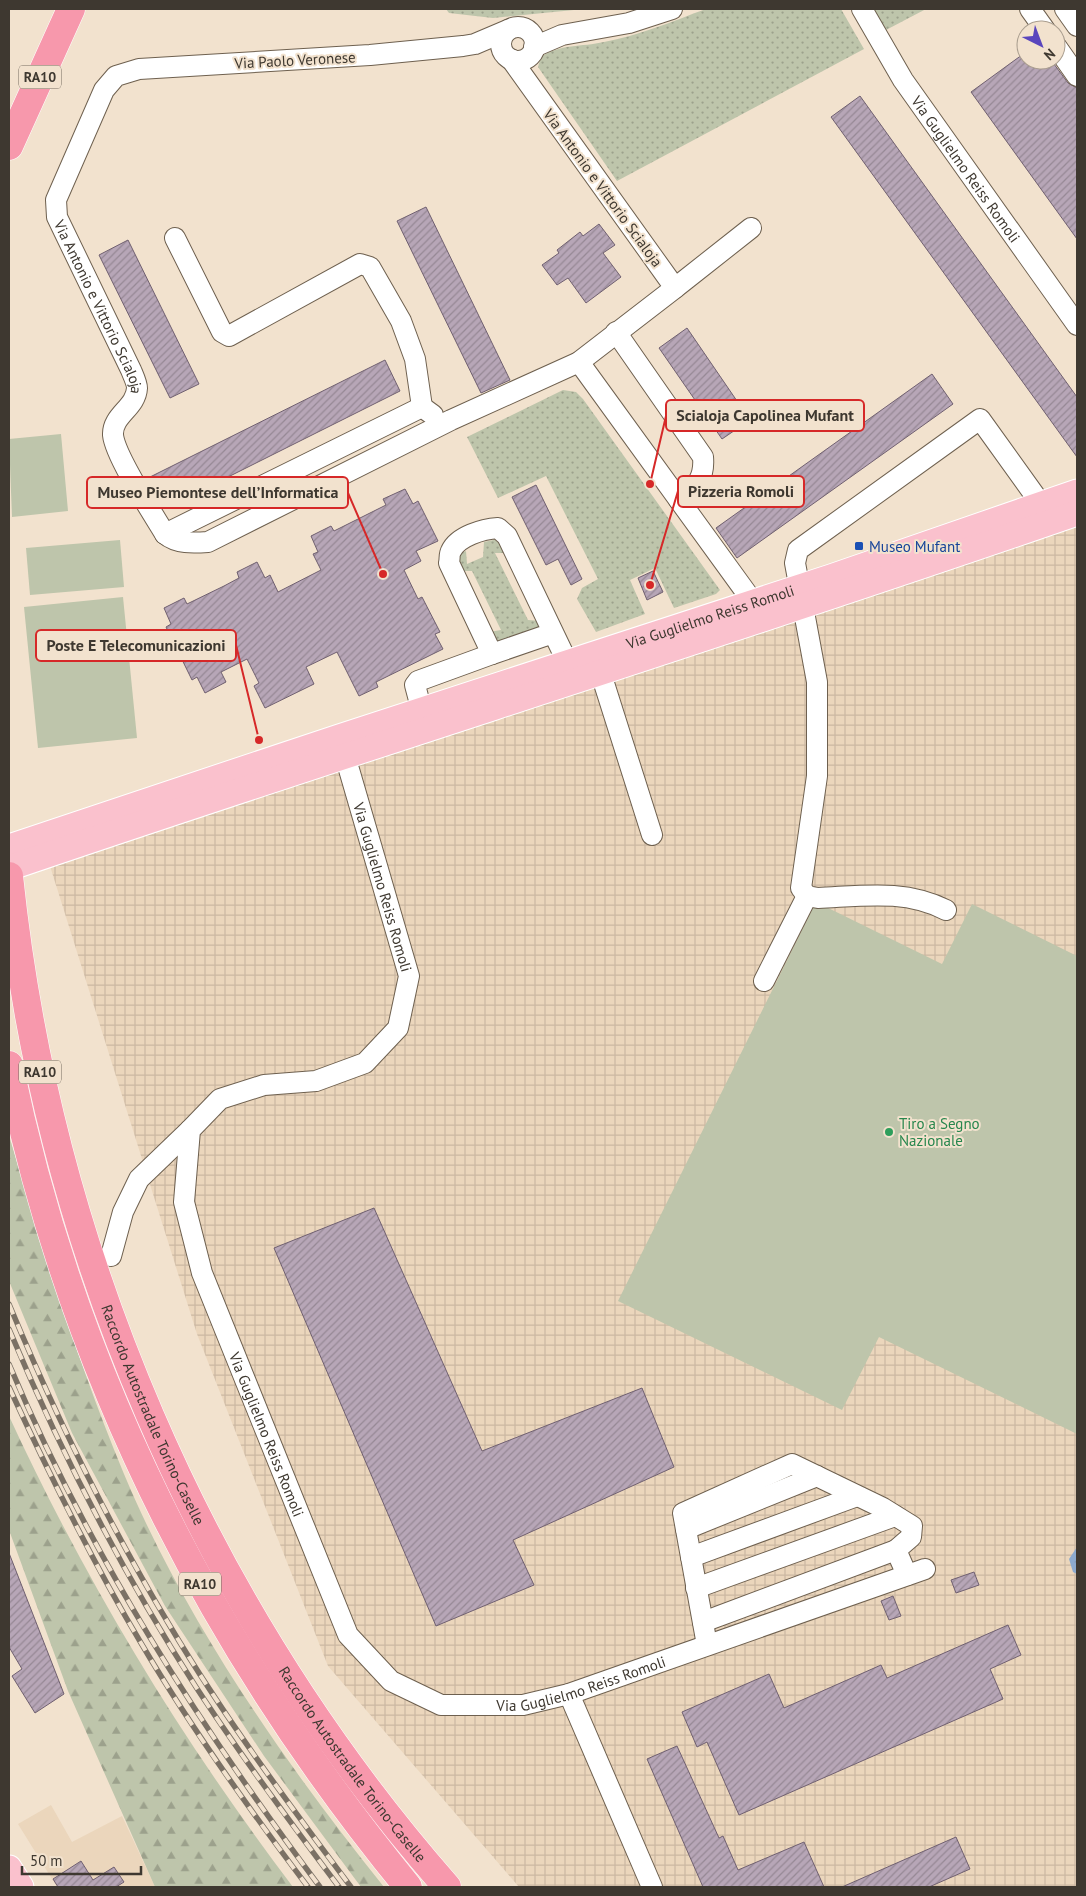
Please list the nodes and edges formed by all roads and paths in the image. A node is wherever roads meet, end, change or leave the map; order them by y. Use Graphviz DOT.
graph roads {
  1 [pos="71,9"];
  2 [pos="672,9"];
  3 [pos="862,9"];
  4 [pos="1030,9"];
  5 [pos="1065,9"];
  6 [pos="1038,20"];
  7 [pos="1077,26"];
  8 [pos="475,44"];
  9 [pos="521,50"];
  10 [pos="1066,60"];
  11 [pos="116,76"];
  12 [pos="1077,76"];
  13 [pos="9,146"];
  14 [pos="751,228"];
  15 [pos="175,238"];
  16 [pos="675,288"];
  17 [pos="1077,325"];
  18 [pos="616,332"];
  19 [pos="579,362"];
  20 [pos="422,407"];
  21 [pos="451,420"];
  22 [pos="1077,492"];
  23 [pos="679,500"];
  24 [pos="1077,512"];
  25 [pos="1044,514"];
  26 [pos="165,534"];
  27 [pos="802,597"];
  28 [pos="759,611"];
  29 [pos="553,633"];
  30 [pos="492,654"];
  31 [pos="598,663"];
  32 [pos="572,672"];
  33 [pos="424,719"];
  34 [pos="342,746"];
  35 [pos="652,835"];
  36 [pos="9,847"];
  37 [pos="39,847"];
  38 [pos="9,868"];
  39 [pos="9,876"];
  40 [pos="807,896"];
  41 [pos="946,910"];
  42 [pos="764,981"];
  43 [pos="10,1078"];
  44 [pos="190,1130"];
  45 [pos="111,1256"];
  46 [pos="857,1496"];
  47 [pos="895,1516"];
  48 [pos="896,1550"];
  49 [pos="691,1556"];
  50 [pos="696,1588"];
  51 [pos="703,1622"];
  52 [pos="707,1645"];
  53 [pos="569,1694"];
  54 [pos="9,1868"];
  55 [pos="21,1887"];
  56 [pos="408,1887"];
  57 [pos="446,1887"];
  58 [pos="652,1887"];
  1 -- 13 [label="highway, RA10"];
  2 -- 9 [label="street"];
  3 -- 17 [label="street, Via Guglielmo Reiss Romoli"];
  4 -- 6 [label="street"];
  5 -- 7 [label="street"];
  8 -- 9 [label="street, Via Paolo Veronese"];
  8 -- 9 [label="street, Via Paolo Veronese"];
  8 -- 11 [label="street, Via Paolo Veronese"];
  9 -- 16 [label="street, Via Antonio e Vittorio Scialoja"];
  10 -- 12 [label="street"];
  11 -- 26 [label="street, Via Antonio e Vittorio Scialoja"];
  14 -- 16 [label="street"];
  15 -- 20 [label="street"];
  16 -- 18 [label="street"];
  18 -- 19 [label="street"];
  18 -- 23 [label="street"];
  19 -- 21 [label="street"];
  19 -- 23 [label="street"];
  20 -- 21 [label="street"];
  20 -- 26 [label="street"];
  21 -- 26 [label="street"];
  22 -- 25 [label="main road, Via Guglielmo Reiss Romoli"];
  23 -- 28 [label="street"];
  24 -- 25 [label="main road, Via Guglielmo Reiss Romoli"];
  25 -- 27 [label="main road, Via Guglielmo Reiss Romoli"];
  25 -- 27 [label="street"];
  27 -- 28 [label="main road, Via Guglielmo Reiss Romoli"];
  27 -- 40 [label="street"];
  28 -- 31 [label="main road, Via Guglielmo Reiss Romoli"];
  29 -- 30 [label="street"];
  29 -- 30 [label="street"];
  29 -- 32 [label="street"];
  30 -- 33 [label="street"];
  31 -- 32 [label="main road, Via Guglielmo Reiss Romoli"];
  31 -- 35 [label="street"];
  32 -- 33 [label="main road, Via Guglielmo Reiss Romoli"];
  33 -- 34 [label="main road, Via Guglielmo Reiss Romoli"];
  34 -- 37 [label="main road, Via Guglielmo Reiss Romoli"];
  34 -- 44 [label="street, Via Guglielmo Reiss Romoli"];
  36 -- 37 [label="main road, Via Guglielmo Reiss Romoli"];
  37 -- 38 [label="main road, Via Guglielmo Reiss Romoli"];
  39 -- 57 [label="highway, Raccordo Autostradale Torino-Caselle / RA10"];
  40 -- 41 [label="street"];
  40 -- 42 [label="street"];
  43 -- 56 [label="highway, Raccordo Autostradale Torino-Caselle / RA10"];
  44 -- 45 [label="street"];
  44 -- 53 [label="street, Via Guglielmo Reiss Romoli"];
  46 -- 47 [label="street"];
  46 -- 49 [label="street"];
  46 -- 49 [label="street"];
  47 -- 48 [label="street"];
  47 -- 50 [label="street"];
  48 -- 51 [label="street"];
  48 -- 52 [label="street, Via Guglielmo Reiss Romoli"];
  49 -- 50 [label="street"];
  50 -- 51 [label="street"];
  51 -- 52 [label="street"];
  52 -- 53 [label="street, Via Guglielmo Reiss Romoli"];
  53 -- 58 [label="street"];
  54 -- 55 [label="main road"];
}
